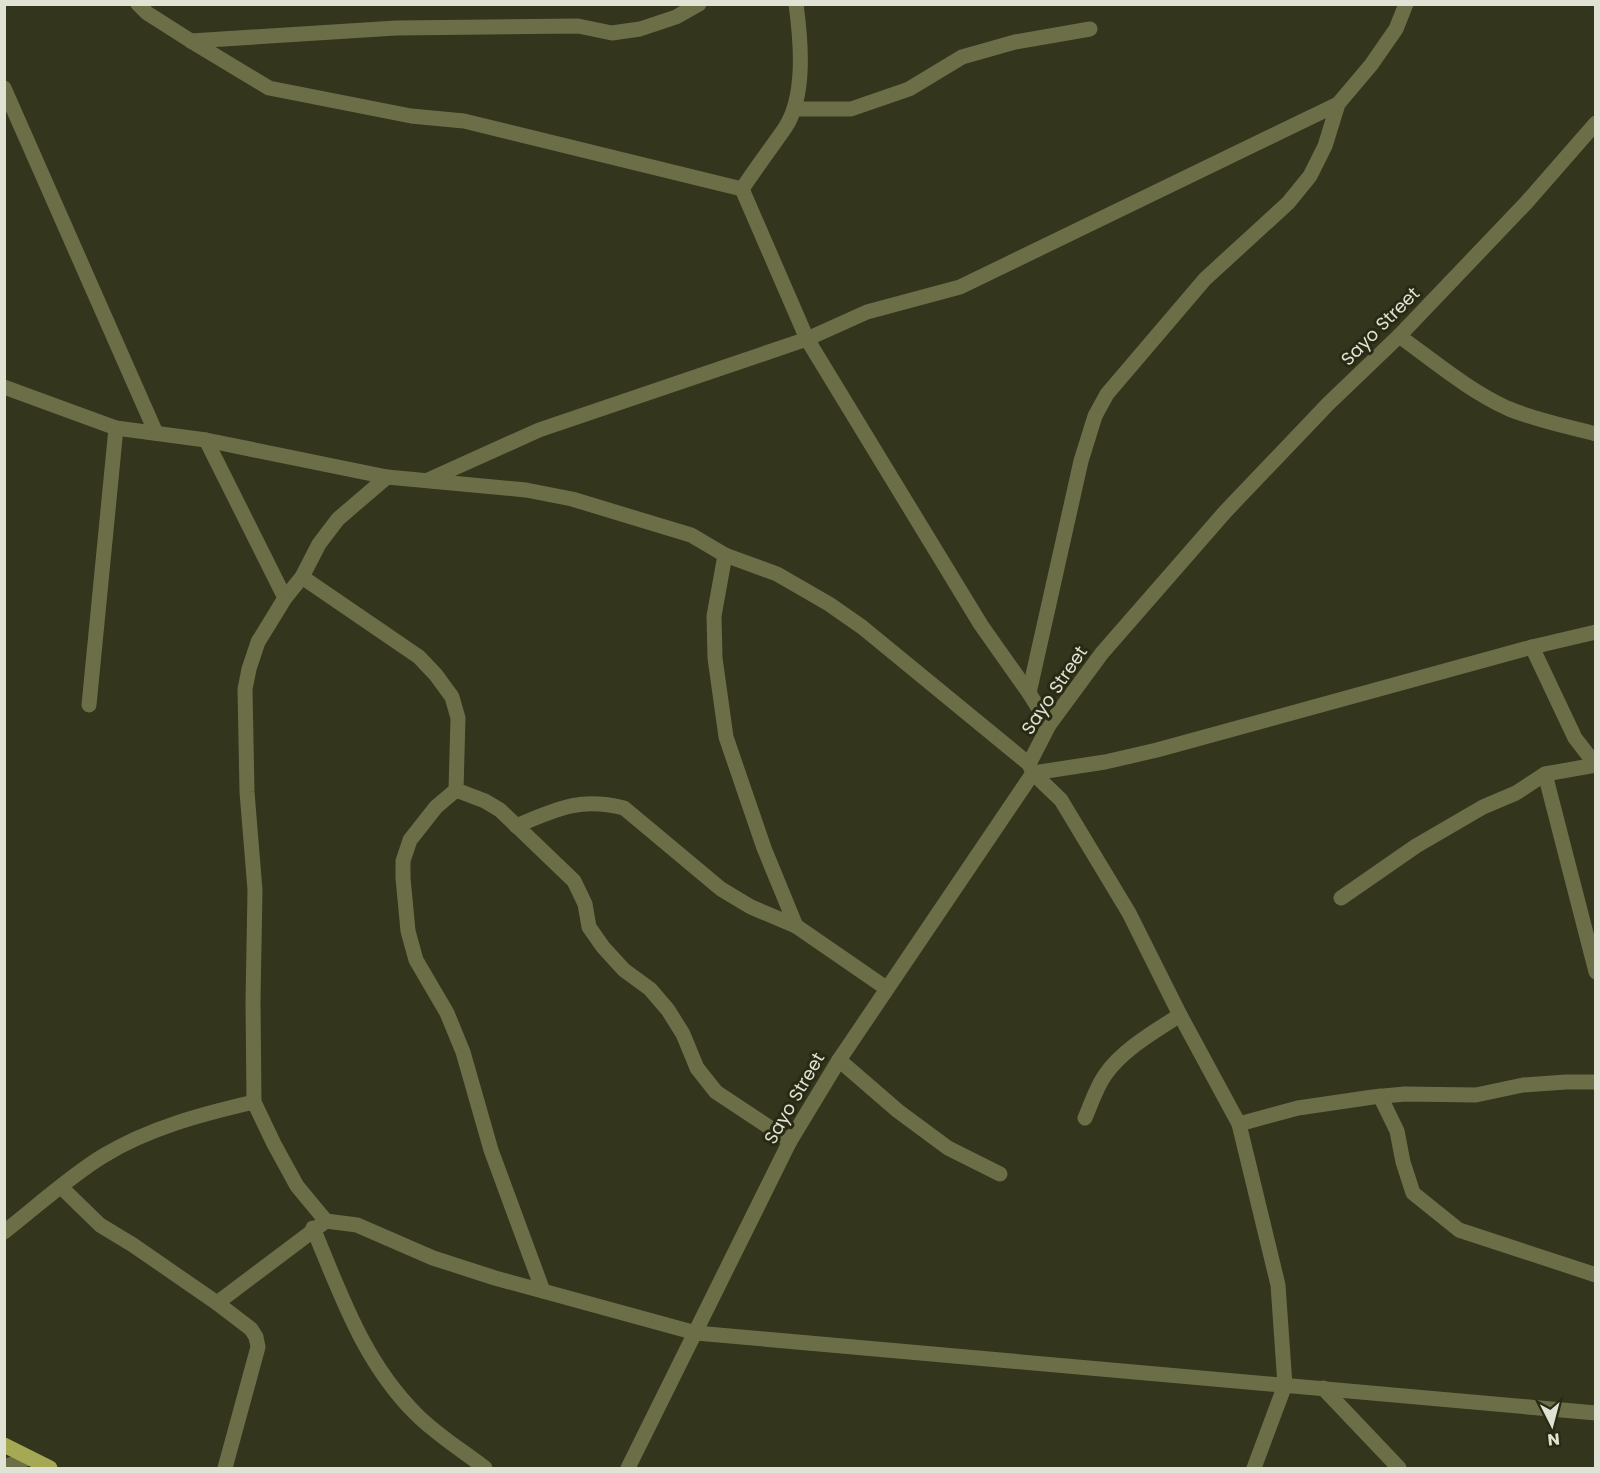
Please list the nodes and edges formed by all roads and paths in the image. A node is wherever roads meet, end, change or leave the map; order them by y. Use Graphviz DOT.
graph roads {
  1 [pos="138,4"];
  2 [pos="699,4"];
  3 [pos="796,4"];
  4 [pos="1406,4"];
  5 [pos="1090,29"];
  6 [pos="191,41"];
  7 [pos="4,88"];
  8 [pos="1338,104"];
  9 [pos="794,109"];
  10 [pos="1596,123"];
  11 [pos="742,189"];
  12 [pos="1399,336"];
  13 [pos="807,339"];
  14 [pos="4,387"];
  15 [pos="116,428"];
  16 [pos="156,434"];
  17 [pos="1596,434"];
  18 [pos="206,440"];
  19 [pos="387,477"];
  20 [pos="426,482"];
  21 [pos="725,555"];
  22 [pos="302,577"];
  23 [pos="285,598"];
  24 [pos="1596,632"];
  25 [pos="1532,647"];
  26 [pos="1029,693"];
  27 [pos="89,705"];
  28 [pos="1049,725"];
  29 [pos="1596,765"];
  30 [pos="1031,768"];
  31 [pos="1545,774"];
  32 [pos="456,790"];
  33 [pos="516,826"];
  34 [pos="1341,898"];
  35 [pos="796,926"];
  36 [pos="1596,972"];
  37 [pos="886,988"];
  38 [pos="1180,1015"];
  39 [pos="839,1059"];
  40 [pos="1596,1082"];
  41 [pos="1380,1096"];
  42 [pos="254,1102"];
  43 [pos="1085,1118"];
  44 [pos="1239,1124"];
  45 [pos="790,1141"];
  46 [pos="1000,1174"];
  47 [pos="61,1187"];
  48 [pos="320,1224"];
  49 [pos="4,1232"];
  50 [pos="1596,1275"];
  51 [pos="543,1291"];
  52 [pos="217,1303"];
  53 [pos="696,1333"];
  54 [pos="1285,1385"];
  55 [pos="1323,1388"];
  56 [pos="1596,1413"];
  57 [pos="4,1445"];
  58 [pos="29,1458"];
  59 [pos="4,1467"];
  60 [pos="50,1468"];
  61 [pos="225,1468"];
  62 [pos="485,1468"];
  63 [pos="628,1468"];
  64 [pos="1254,1468"];
  65 [pos="1399,1468"];
  1 -- 6 [label="street"];
  2 -- 6 [label="street"];
  3 -- 9 [label="street"];
  4 -- 8 [label="street"];
  5 -- 9 [label="street"];
  6 -- 11 [label="street"];
  7 -- 16 [label="street"];
  8 -- 13 [label="street"];
  8 -- 26 [label="street"];
  9 -- 11 [label="street"];
  10 -- 12 [label="street, Sayo Street"];
  11 -- 13 [label="street"];
  12 -- 17 [label="street"];
  12 -- 28 [label="street, Sayo Street"];
  13 -- 20 [label="street"];
  13 -- 26 [label="street"];
  14 -- 15 [label="street"];
  15 -- 16 [label="street"];
  15 -- 27 [label="street"];
  16 -- 18 [label="street"];
  18 -- 19 [label="street"];
  18 -- 23 [label="street"];
  19 -- 20 [label="street"];
  19 -- 22 [label="street"];
  20 -- 21 [label="street"];
  21 -- 30 [label="street"];
  21 -- 35 [label="street"];
  22 -- 23 [label="street"];
  22 -- 32 [label="street"];
  23 -- 42 [label="street"];
  24 -- 25 [label="street"];
  25 -- 29 [label="street"];
  25 -- 30 [label="street"];
  26 -- 28 [label="street"];
  28 -- 30 [label="street, Sayo Street"];
  29 -- 31 [label="street"];
  30 -- 37 [label="street, Sayo Street"];
  30 -- 38 [label="street"];
  31 -- 34 [label="street"];
  31 -- 36 [label="street"];
  32 -- 33 [label="street"];
  32 -- 51 [label="street"];
  33 -- 35 [label="street"];
  33 -- 45 [label="street"];
  35 -- 37 [label="street"];
  37 -- 39 [label="street, Sayo Street"];
  38 -- 43 [label="street"];
  38 -- 44 [label="street"];
  39 -- 45 [label="street, Sayo Street"];
  39 -- 46 [label="street"];
  40 -- 41 [label="street"];
  41 -- 44 [label="street"];
  41 -- 50 [label="street"];
  42 -- 47 [label="street"];
  42 -- 48 [label="street"];
  44 -- 54 [label="street"];
  45 -- 53 [label="street, Sayo Street"];
  47 -- 49 [label="street"];
  47 -- 52 [label="street"];
  48 -- 51 [label="street"];
  48 -- 52 [label="street"];
  48 -- 62 [label="street"];
  51 -- 53 [label="street"];
  52 -- 61 [label="street"];
  53 -- 54 [label="street"];
  53 -- 63 [label="street, Sayo Street"];
  54 -- 55 [label="street"];
  54 -- 64 [label="street"];
  55 -- 56 [label="street"];
  55 -- 65 [label="street"];
  57 -- 58 [label="main road"];
  58 -- 59 [label="street"];
  58 -- 60 [label="main road"];
}
